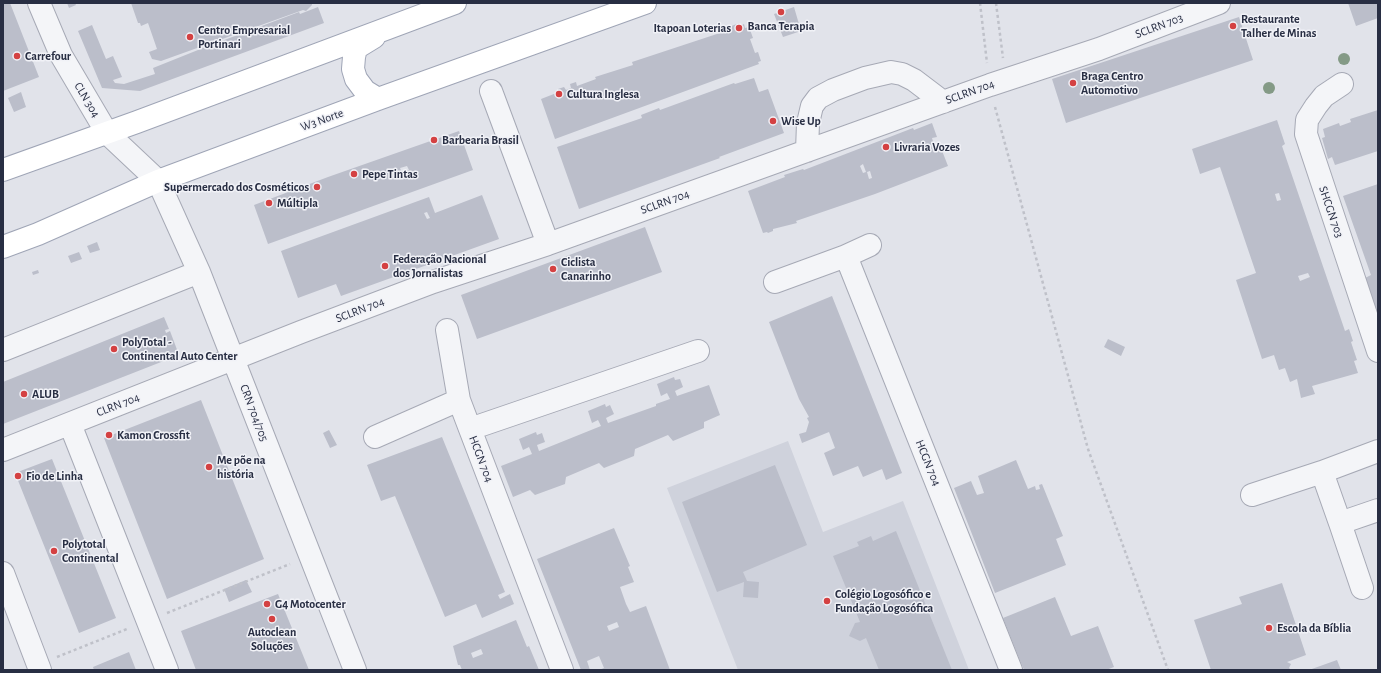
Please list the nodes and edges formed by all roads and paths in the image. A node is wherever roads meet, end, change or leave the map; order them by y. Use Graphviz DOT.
graph roads {
  1 [pos="39,3"];
  2 [pos="455,3"];
  3 [pos="645,3"];
  4 [pos="980,3"];
  5 [pos="996,3"];
  6 [pos="1219,3"];
  7 [pos="421,16"];
  8 [pos="1099,49"];
  9 [pos="998,83"];
  10 [pos="1342,84"];
  11 [pos="490,91"];
  12 [pos="378,99"];
  13 [pos="943,102"];
  14 [pos="107,133"];
  15 [pos="808,151"];
  16 [pos="3,170"];
  17 [pos="158,181"];
  18 [pos="548,244"];
  19 [pos="870,245"];
  20 [pos="3,247"];
  21 [pos="846,256"];
  22 [pos="199,272"];
  23 [pos="775,282"];
  24 [pos="447,330"];
  25 [pos="3,350"];
  26 [pos="698,351"];
  27 [pos="1378,351"];
  28 [pos="233,360"];
  29 [pos="460,400"];
  30 [pos="70,424"];
  31 [pos="470,429"];
  32 [pos="375,437"];
  33 [pos="3,450"];
  34 [pos="1378,451"];
  35 [pos="1322,472"];
  36 [pos="1252,495"];
  37 [pos="1378,510"];
  38 [pos="1340,523"];
  39 [pos="310,556"];
  40 [pos="3,572"];
  41 [pos="1362,588"];
  42 [pos="148,621"];
  43 [pos="39,667"];
  44 [pos="167,670"];
  45 [pos="355,670"];
  46 [pos="562,670"];
  47 [pos="1011,670"];
  48 [pos="1168,670"];
  1 -- 14 [label="street, CLN 304"];
  2 -- 7 [label="main road"];
  3 -- 12 [label="main road, W3 Norte"];
  4 -- 9 [label="path"];
  5 -- 9 [label="path"];
  6 -- 8 [label="street, SCLRN 703"];
  7 -- 12 [label="main road"];
  7 -- 14 [label="main road"];
  8 -- 9 [label="street, SCLRN 704"];
  9 -- 13 [label="street, SCLRN 704"];
  9 -- 48 [label="path"];
  10 -- 27 [label="street, SHCGN 703"];
  11 -- 18 [label="street"];
  12 -- 17 [label="main road, W3 Norte"];
  13 -- 15 [label="street, SCLRN 704"];
  13 -- 15 [label="street"];
  14 -- 16 [label="main road"];
  14 -- 17 [label="street, CLN 304"];
  15 -- 18 [label="street, SCLRN 704"];
  17 -- 20 [label="main road, W3 Norte"];
  17 -- 22 [label="street, CRN 704/705"];
  18 -- 28 [label="street, SCLRN 704"];
  19 -- 21 [label="street"];
  21 -- 23 [label="street"];
  21 -- 47 [label="street, HCGN 704"];
  22 -- 25 [label="street"];
  22 -- 28 [label="street, CRN 704/705"];
  24 -- 29 [label="street"];
  26 -- 31 [label="street, HCGN 704"];
  28 -- 30 [label="street, CLRN 704"];
  28 -- 39 [label="street, CRN 704/705"];
  29 -- 31 [label="street"];
  29 -- 32 [label="street"];
  30 -- 33 [label="street, CLRN 704"];
  30 -- 42 [label="street"];
  31 -- 46 [label="street, HCGN 704"];
  34 -- 35 [label="street"];
  35 -- 36 [label="street"];
  35 -- 38 [label="street"];
  37 -- 38 [label="street"];
  38 -- 41 [label="street"];
  39 -- 42 [label="path"];
  39 -- 45 [label="street, CRN 704/705"];
  40 -- 43 [label="street"];
  42 -- 43 [label="path"];
  42 -- 44 [label="street"];
}
